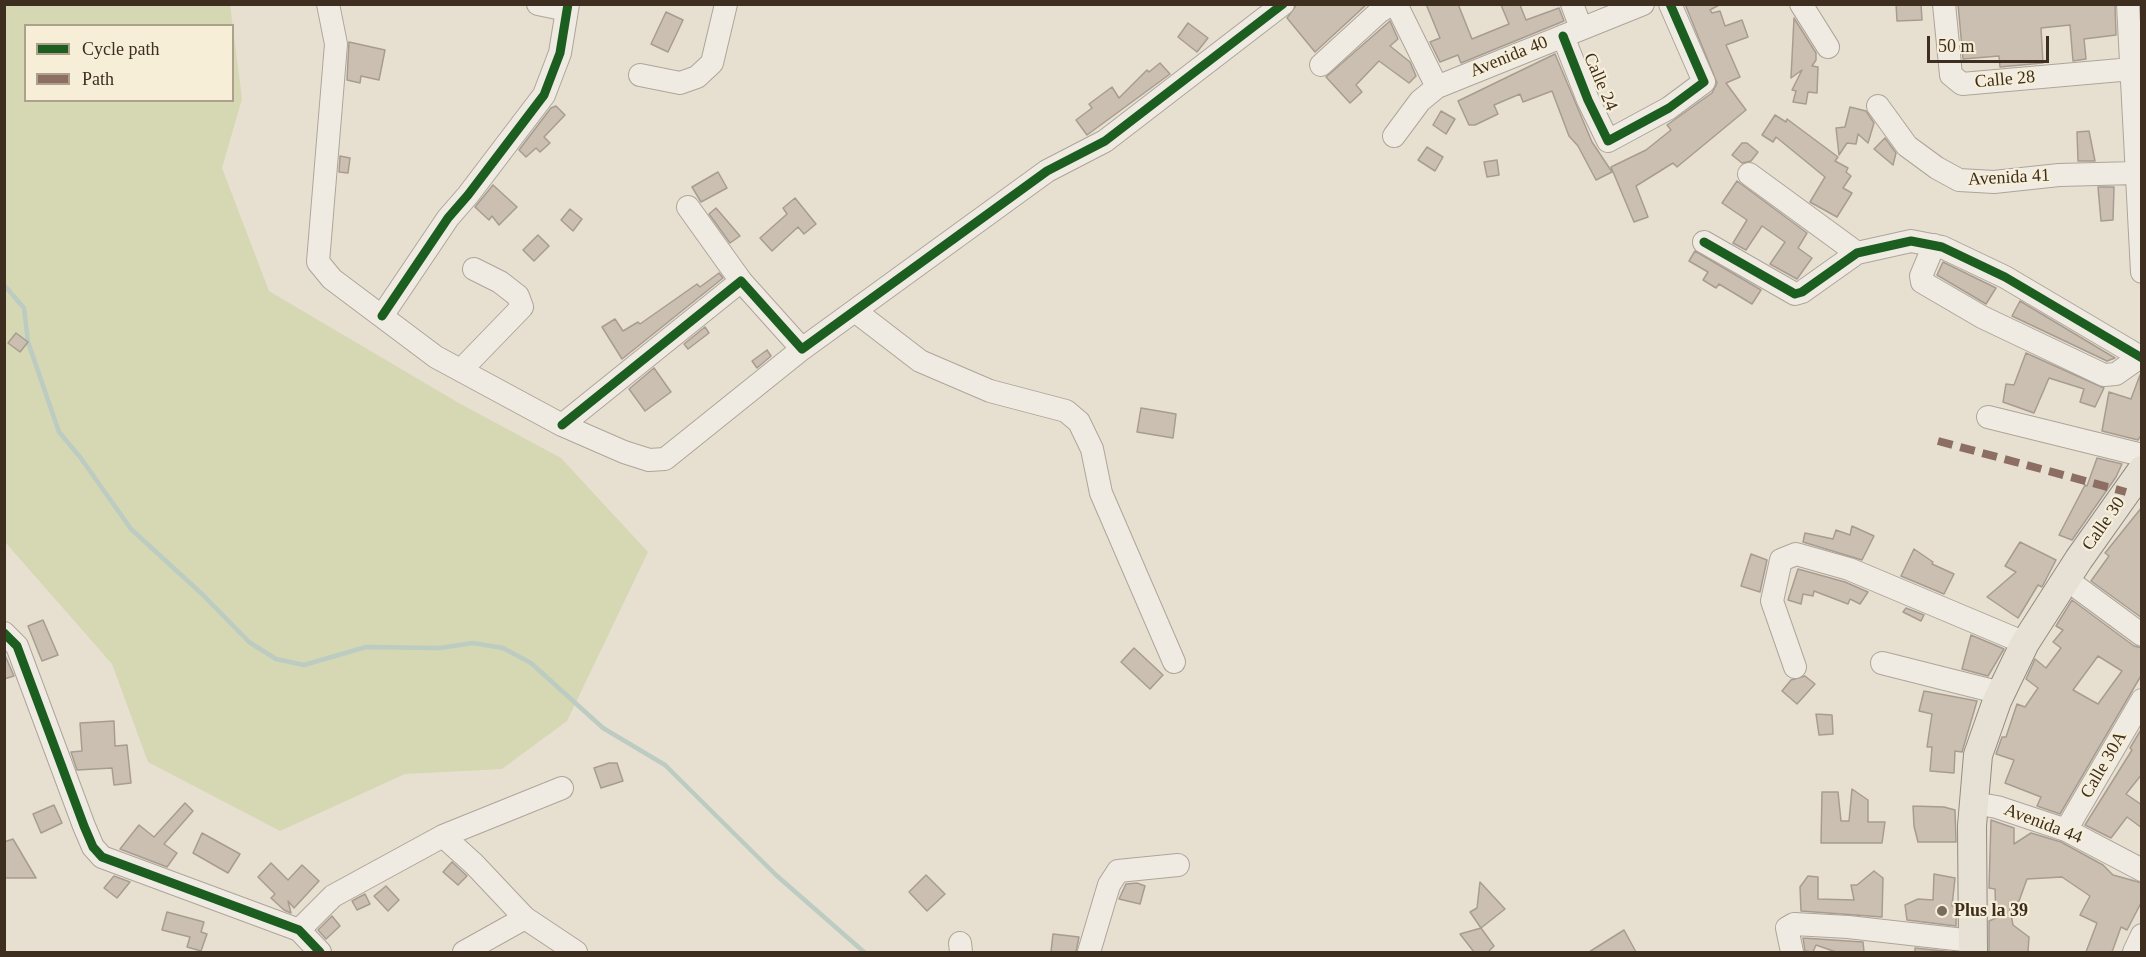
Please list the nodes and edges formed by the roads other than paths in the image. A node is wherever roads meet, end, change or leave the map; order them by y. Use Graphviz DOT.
graph roads {
  1 [pos="328,4"];
  2 [pos="538,4"];
  3 [pos="726,4"];
  4 [pos="1283,4"];
  5 [pos="1394,4"];
  6 [pos="1572,4"];
  7 [pos="1643,4"];
  8 [pos="1670,4"];
  9 [pos="1801,4"];
  10 [pos="1944,4"];
  11 [pos="2128,4"];
  12 [pos="567,7"];
  13 [pos="1572,32"];
  14 [pos="1828,47"];
  15 [pos="1322,65"];
  16 [pos="2132,69"];
  17 [pos="640,75"];
  18 [pos="1437,87"];
  19 [pos="1878,106"];
  20 [pos="2138,117"];
  21 [pos="1394,136"];
  22 [pos="2135,173"];
  23 [pos="1749,174"];
  24 [pos="688,207"];
  25 [pos="1704,242"];
  26 [pos="1935,245"];
  27 [pos="1857,253"];
  28 [pos="474,269"];
  29 [pos="2142,272"];
  30 [pos="741,281"];
  31 [pos="855,311"];
  32 [pos="382,316"];
  33 [pos="802,349"];
  34 [pos="2141,358"];
  35 [pos="462,369"];
  36 [pos="1988,417"];
  37 [pos="562,425"];
  38 [pos="2142,455"];
  39 [pos="2142,470"];
  40 [pos="2066,579"];
  41 [pos="4,633"];
  42 [pos="2142,635"];
  43 [pos="2025,643"];
  44 [pos="1174,662"];
  45 [pos="1882,663"];
  46 [pos="1795,667"];
  47 [pos="2001,693"];
  48 [pos="2142,700"];
  49 [pos="562,788"];
  50 [pos="1973,803"];
  51 [pos="2066,830"];
  52 [pos="443,836"];
  53 [pos="1178,865"];
  54 [pos="2142,870"];
  55 [pos="525,918"];
  56 [pos="299,930"];
  57 [pos="2142,935"];
  58 [pos="1973,947"];
  59 [pos="320,952"];
  60 [pos="464,952"];
  61 [pos="576,952"];
  62 [pos="1089,952"];
  63 [pos="1792,952"];
  64 [pos="2134,952"];
  1 -- 32 [label="street"];
  2 -- 12 [label="street"];
  3 -- 17 [label="street"];
  4 -- 31 [label="street"];
  5 -- 15 [label="street"];
  5 -- 18 [label="street"];
  6 -- 13 [label="street, Calle 24"];
  7 -- 13 [label="street, Avenida 40"];
  8 -- 13 [label="street, Calle 24"];
  9 -- 14 [label="street"];
  10 -- 16 [label="street, Calle 28"];
  11 -- 16 [label="street"];
  12 -- 32 [label="street"];
  13 -- 18 [label="street, Avenida 40"];
  16 -- 20 [label="street"];
  18 -- 21 [label="street, Avenida 40"];
  19 -- 22 [label="street, Avenida 41"];
  20 -- 22 [label="street"];
  22 -- 29 [label="street"];
  23 -- 27 [label="street"];
  24 -- 30 [label="street"];
  25 -- 27 [label="street"];
  26 -- 27 [label="street"];
  26 -- 34 [label="street"];
  26 -- 34 [label="street"];
  28 -- 35 [label="street"];
  30 -- 33 [label="street"];
  30 -- 37 [label="street"];
  31 -- 33 [label="street"];
  31 -- 44 [label="street"];
  32 -- 35 [label="street"];
  33 -- 37 [label="street"];
  35 -- 37 [label="street"];
  36 -- 38 [label="street"];
  39 -- 40 [label="main road, Calle 30"];
  40 -- 42 [label="street"];
  40 -- 43 [label="main road, Calle 30"];
  41 -- 56 [label="street"];
  43 -- 46 [label="street"];
  43 -- 47 [label="main road, Calle 30"];
  45 -- 47 [label="street"];
  47 -- 50 [label="main road, Calle 30"];
  48 -- 51 [label="street, Calle 30A"];
  49 -- 52 [label="street"];
  50 -- 51 [label="street, Avenida 44"];
  50 -- 58 [label="main road, Calle 30"];
  51 -- 54 [label="street, Avenida 44"];
  52 -- 55 [label="street"];
  52 -- 56 [label="street"];
  53 -- 62 [label="street"];
  55 -- 60 [label="street"];
  55 -- 61 [label="street"];
  56 -- 59 [label="street"];
  57 -- 64 [label="street"];
  58 -- 63 [label="street"];
}
